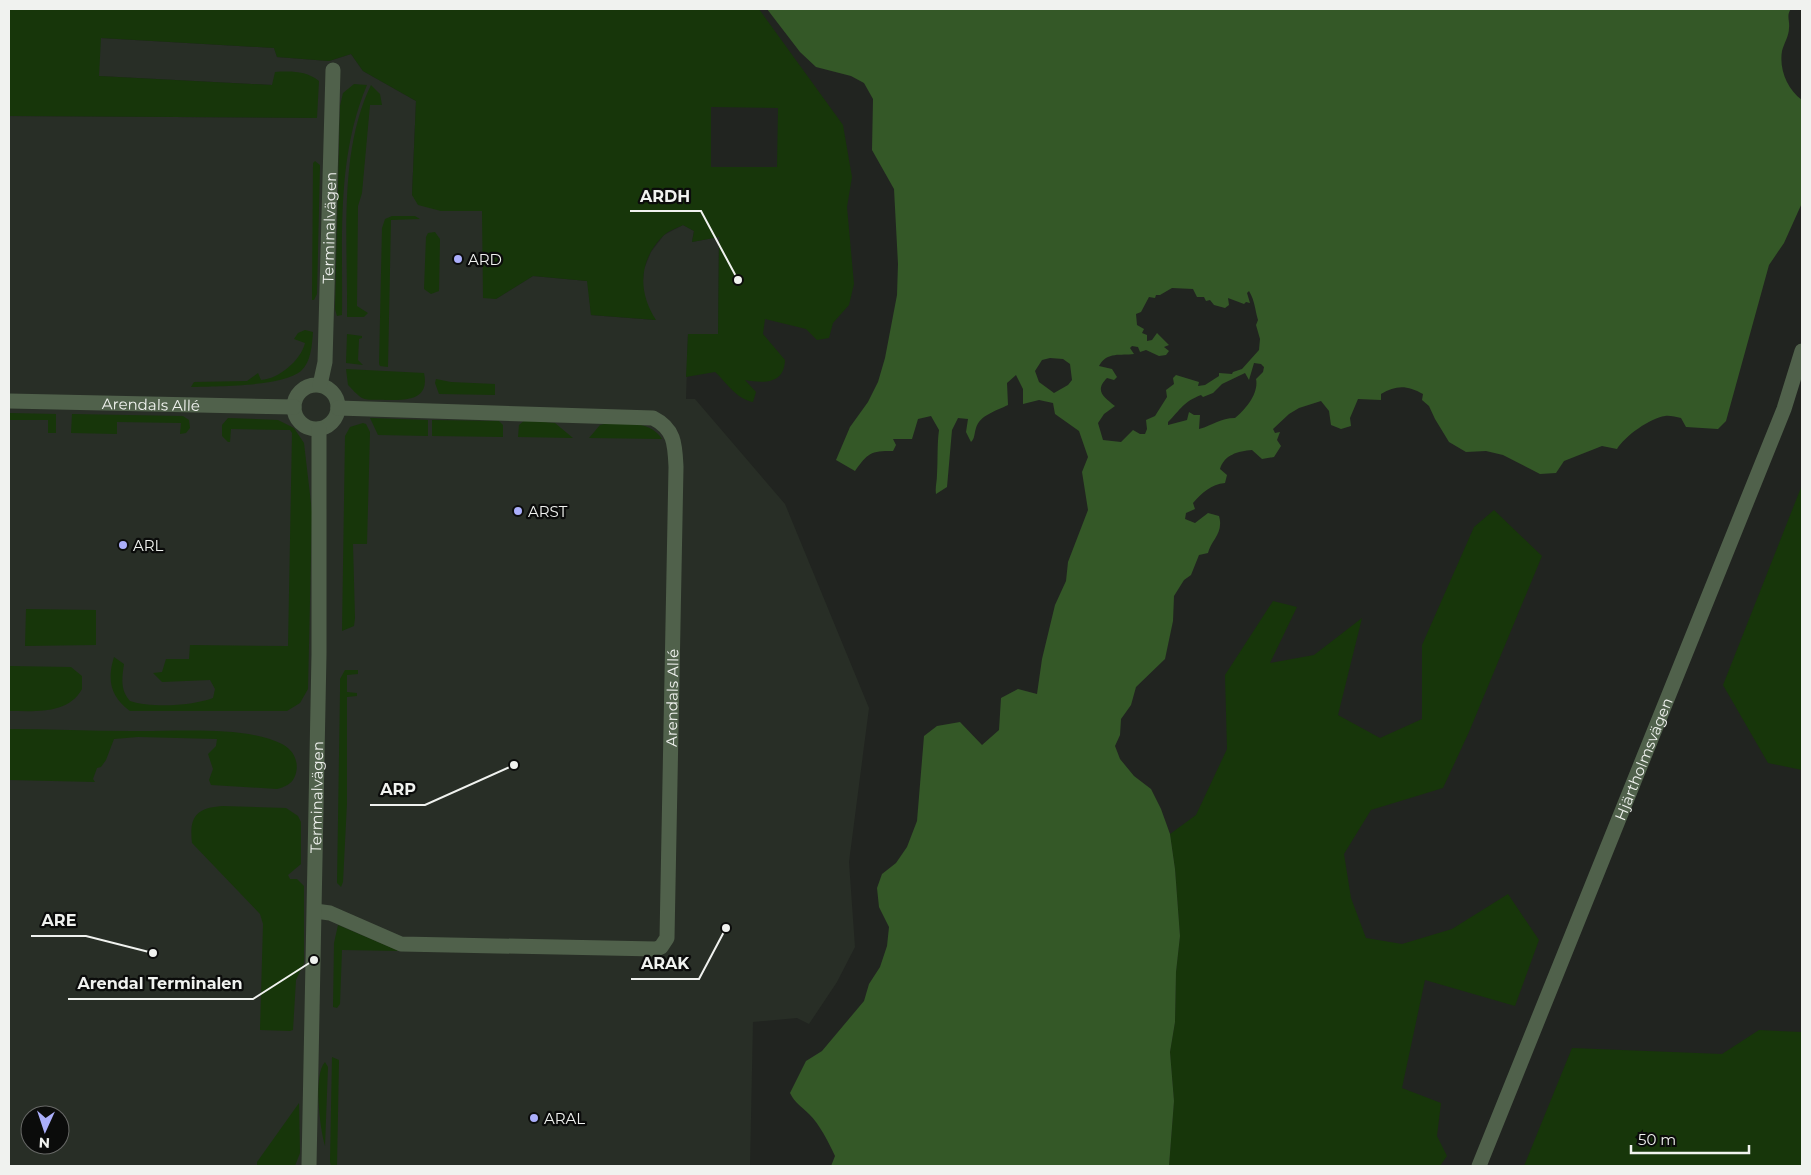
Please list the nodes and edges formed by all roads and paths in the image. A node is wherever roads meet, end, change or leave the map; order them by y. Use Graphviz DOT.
graph roads {
  1 [pos="333,70"];
  2 [pos="1802,351"];
  3 [pos="320,386"];
  4 [pos="9,401"];
  5 [pos="294,407"];
  6 [pos="338,408"];
  7 [pos="319,429"];
  8 [pos="315,912"];
  9 [pos="309,1166"];
  10 [pos="1479,1166"];
  1 -- 3 [label="street, Terminalvägen"];
  2 -- 10 [label="street, Hjärtholmsvägen"];
  3 -- 5 [label="street"];
  3 -- 6 [label="street"];
  4 -- 5 [label="street, Arendals Allé"];
  5 -- 7 [label="street"];
  6 -- 7 [label="street"];
  6 -- 8 [label="street, Arendals Allé"];
  7 -- 8 [label="street, Terminalvägen"];
  8 -- 9 [label="street, Terminalvägen"];
}
